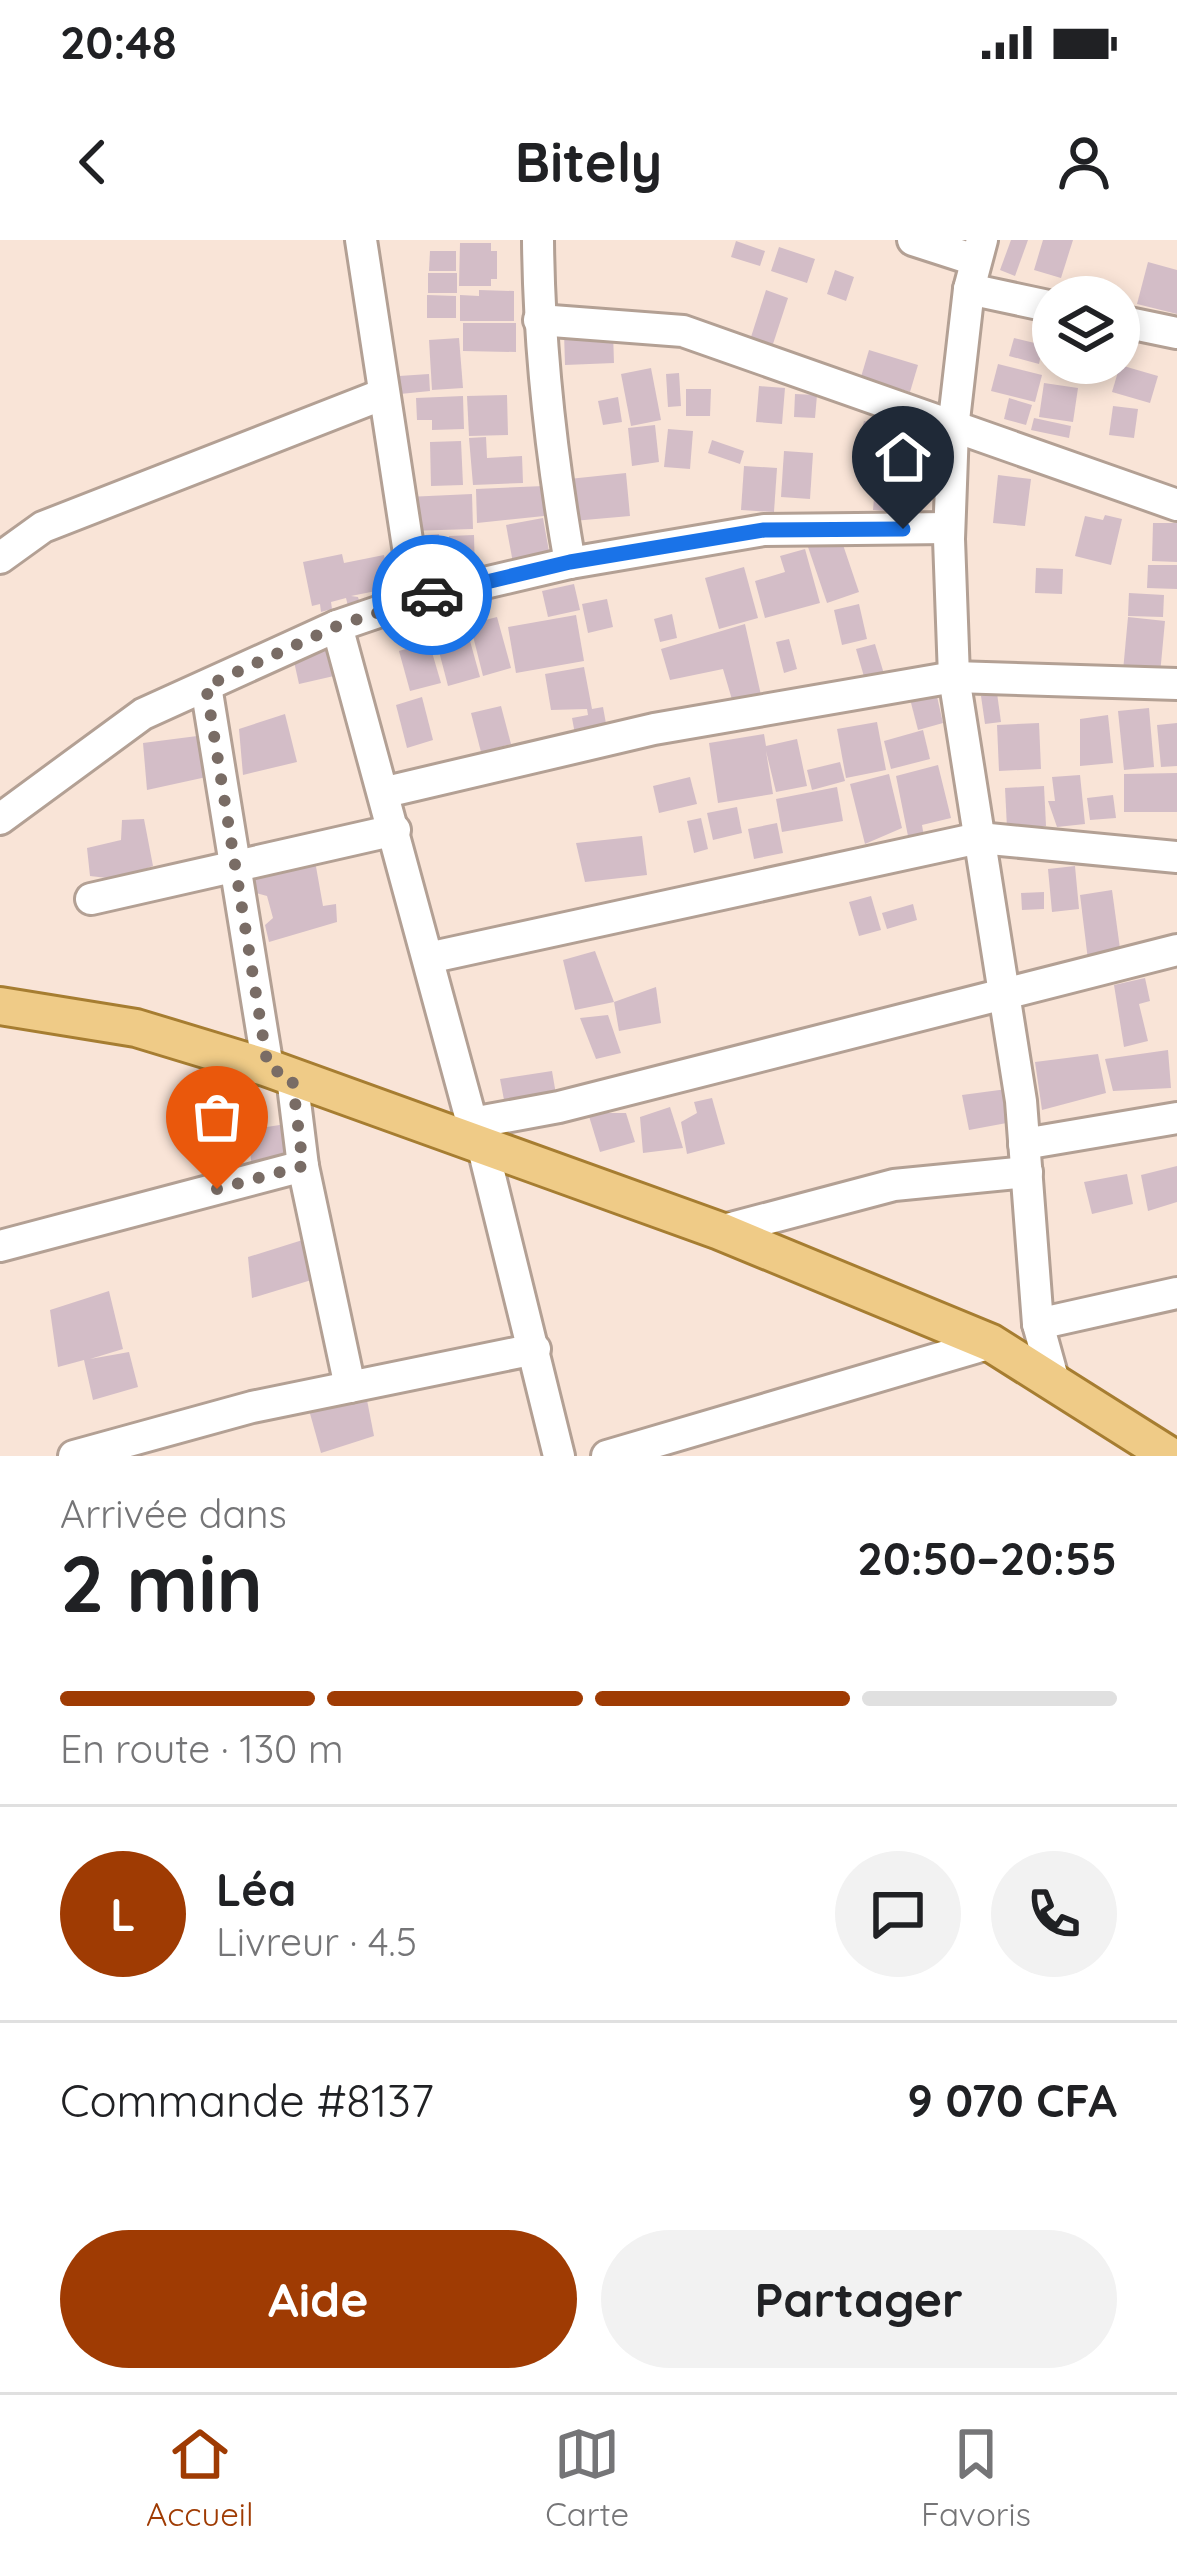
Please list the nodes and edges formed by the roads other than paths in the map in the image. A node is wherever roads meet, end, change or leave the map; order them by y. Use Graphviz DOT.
graph roads {
  1 [pos="362,240"];
  2 [pos="538,240"];
  3 [pos="914,240"];
  4 [pos="976,263"];
  5 [pos="1032,295"];
  6 [pos="538,320"];
  7 [pos="1140,325"];
  8 [pos="1177,333"];
  9 [pos="381,395"];
  10 [pos="953,429"];
  11 [pos="1177,505"];
  12 [pos="950,528"];
  13 [pos="0,558"];
  14 [pos="570,562"];
  15 [pos="416,599"];
  16 [pos="337,626"];
  17 [pos="954,677"];
  18 [pos="1177,684"];
  19 [pos="206,686"];
  20 [pos="386,792"];
  21 [pos="0,819"];
  22 [pos="395,830"];
  23 [pos="979,838"];
  24 [pos="1177,857"];
  25 [pos="238,862"];
  26 [pos="91,899"];
  27 [pos="1177,950"];
  28 [pos="428,958"];
  29 [pos="1004,996"];
  30 [pos="0,1006"];
  31 [pos="280,1072"];
  32 [pos="1177,1118"];
  33 [pos="477,1133"];
  34 [pos="1025,1158"];
  35 [pos="303,1166"];
  36 [pos="720,1231"];
  37 [pos="0,1246"];
  38 [pos="1177,1293"];
  39 [pos="1038,1324"];
  40 [pos="991,1343"];
  41 [pos="535,1349"];
  42 [pos="1053,1378"];
  43 [pos="350,1387"];
  44 [pos="156,1445"];
  45 [pos="81,1455"];
  46 [pos="559,1456"];
  47 [pos="607,1456"];
  48 [pos="1170,1456"];
  1 -- 9 [label="street"];
  2 -- 6 [label="street"];
  3 -- 4 [label="street"];
  4 -- 5 [label="street"];
  4 -- 10 [label="street"];
  6 -- 10 [label="street"];
  6 -- 14 [label="street"];
  7 -- 8 [label="street"];
  9 -- 13 [label="street"];
  9 -- 15 [label="street"];
  10 -- 11 [label="street"];
  10 -- 12 [label="street"];
  12 -- 14 [label="street"];
  12 -- 17 [label="street"];
  14 -- 15 [label="street"];
  15 -- 16 [label="street"];
  16 -- 19 [label="street"];
  16 -- 20 [label="street"];
  17 -- 18 [label="street"];
  17 -- 20 [label="street"];
  17 -- 23 [label="street"];
  19 -- 21 [label="street"];
  19 -- 25 [label="street"];
  20 -- 22 [label="street"];
  22 -- 25 [label="street"];
  22 -- 28 [label="street"];
  23 -- 24 [label="street"];
  23 -- 28 [label="street"];
  23 -- 29 [label="street"];
  25 -- 26 [label="street"];
  25 -- 31 [label="street"];
  27 -- 29 [label="street"];
  28 -- 33 [label="street"];
  29 -- 33 [label="street"];
  29 -- 34 [label="street"];
  30 -- 31 [label="main road"];
  31 -- 33 [label="main road"];
  31 -- 35 [label="street"];
  32 -- 34 [label="street"];
  33 -- 36 [label="main road"];
  33 -- 41 [label="street"];
  34 -- 36 [label="street"];
  34 -- 39 [label="street"];
  35 -- 37 [label="street"];
  35 -- 43 [label="street"];
  36 -- 40 [label="main road"];
  38 -- 39 [label="street"];
  39 -- 42 [label="street"];
  40 -- 42 [label="main road"];
  40 -- 47 [label="street"];
  41 -- 43 [label="street"];
  41 -- 46 [label="street"];
  42 -- 48 [label="main road"];
  43 -- 44 [label="street"];
  44 -- 45 [label="street"];
}
